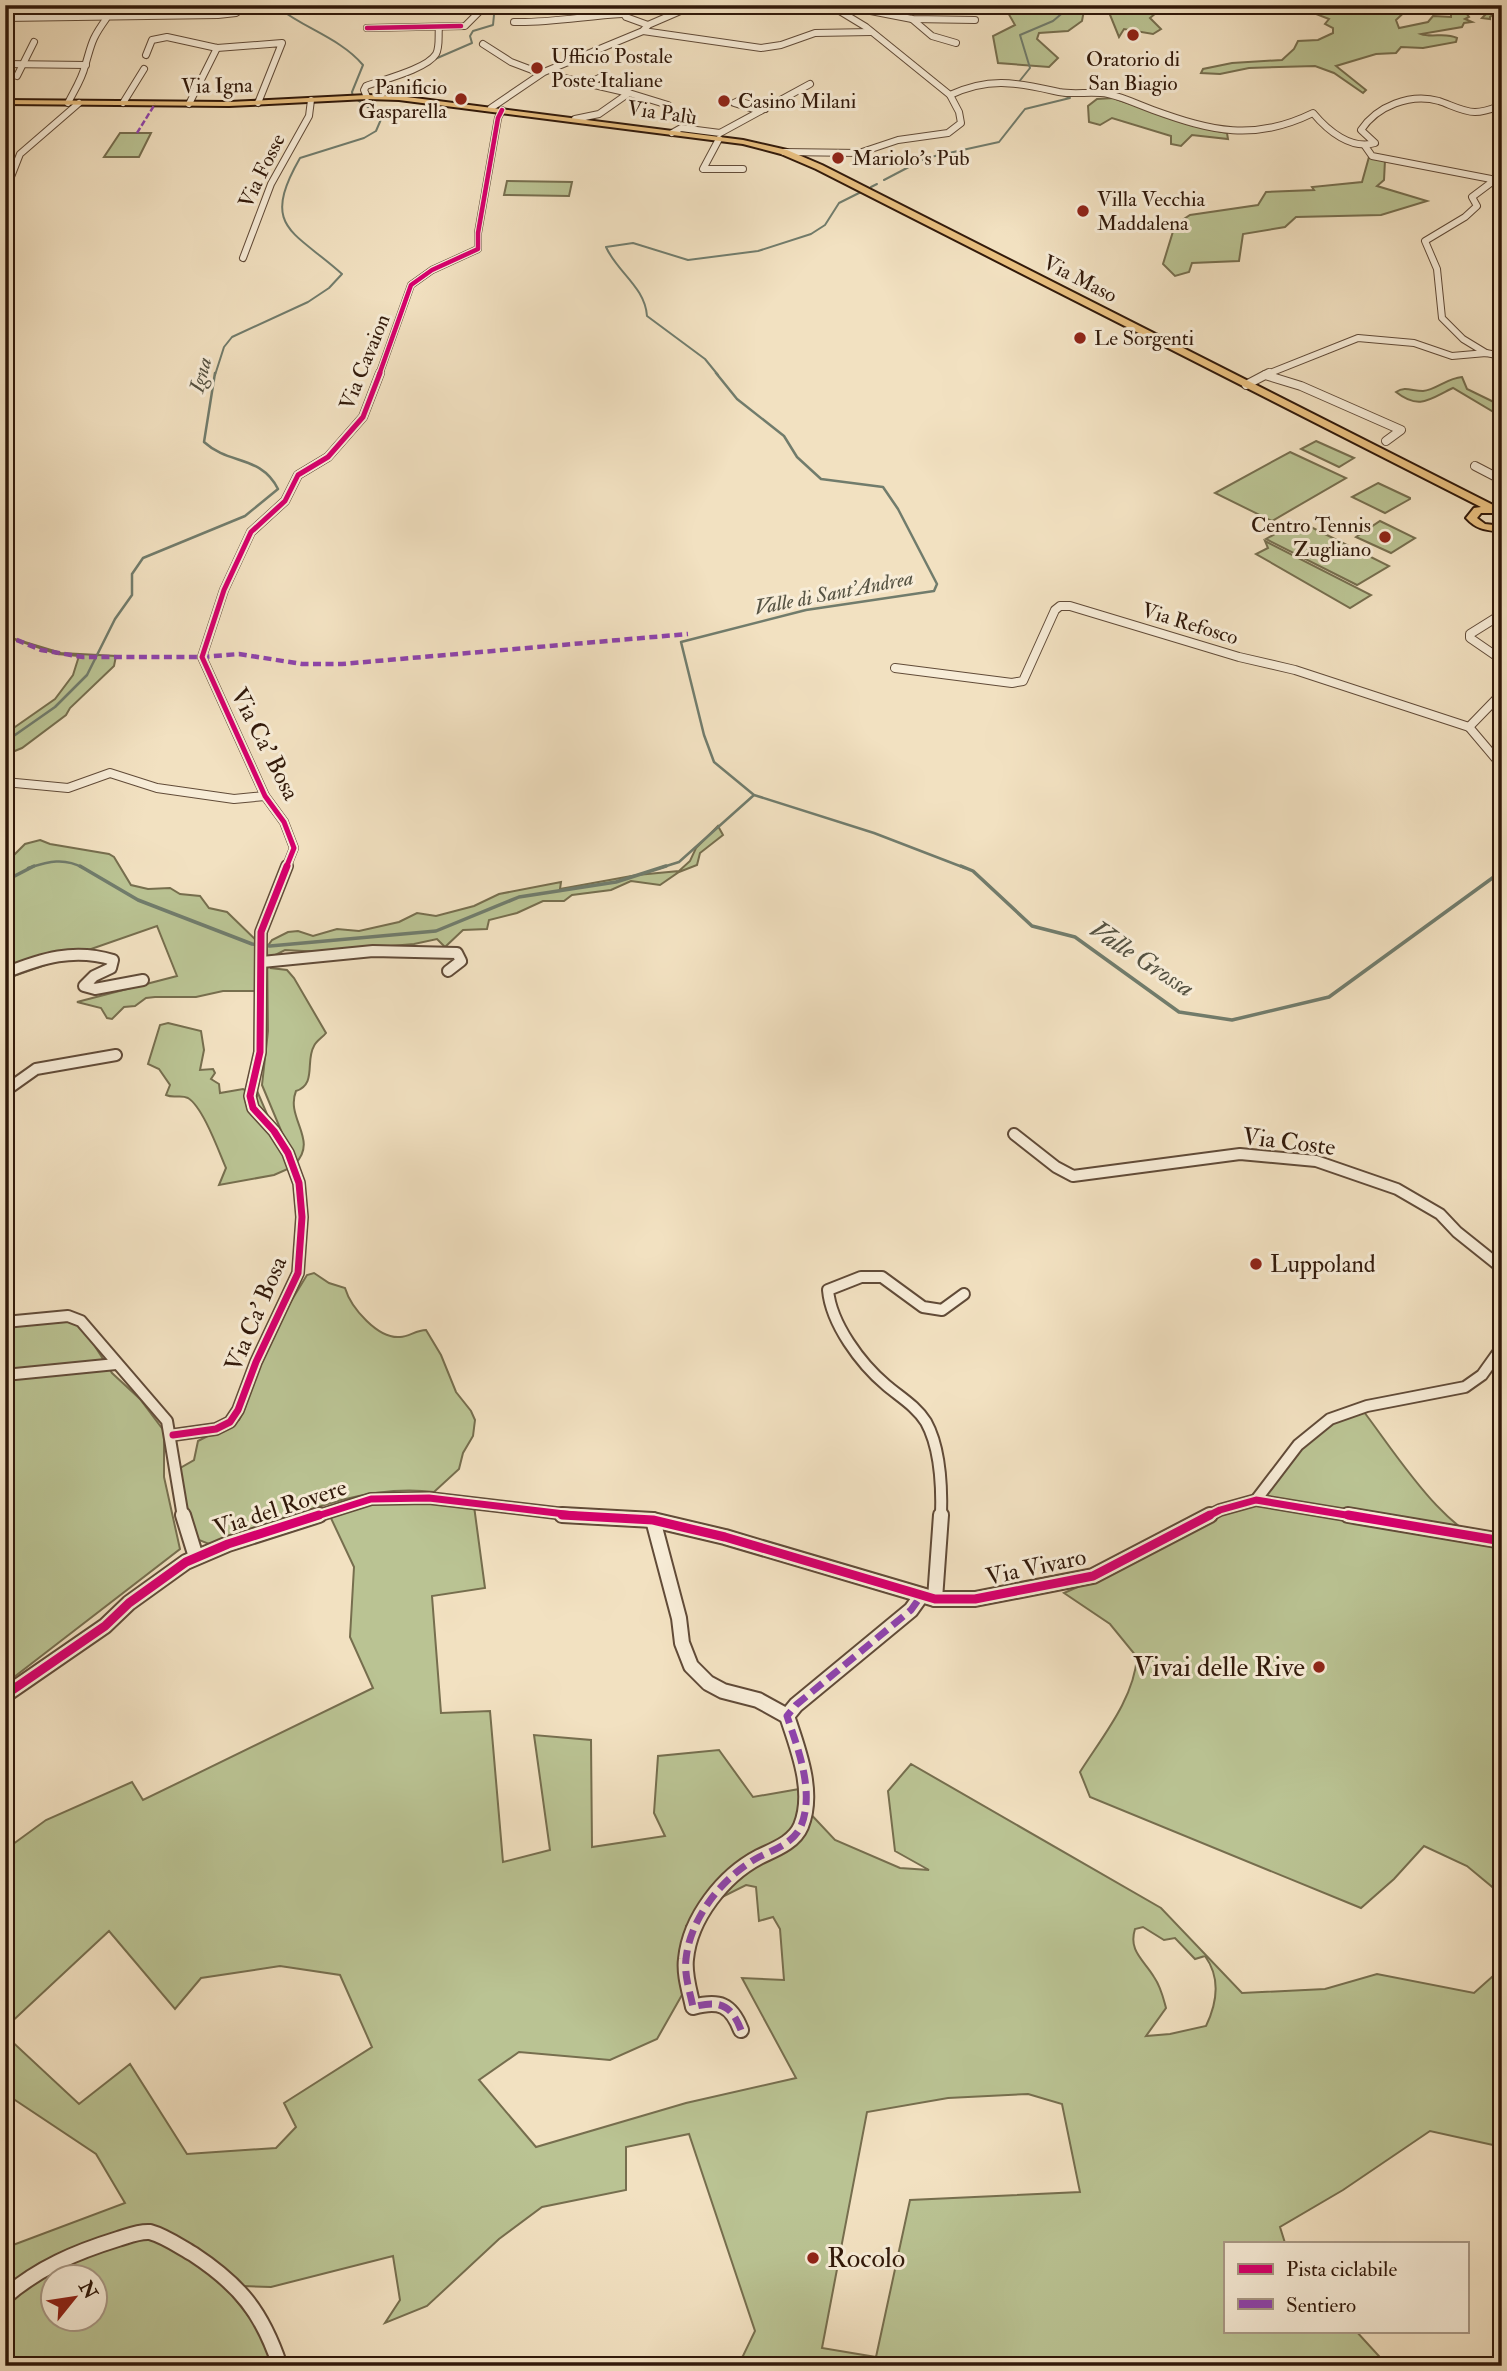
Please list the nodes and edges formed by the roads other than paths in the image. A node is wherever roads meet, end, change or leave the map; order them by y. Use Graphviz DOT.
graph roads {
  1 [pos="248,5"];
  2 [pos="618,5"];
  3 [pos="726,5"];
  4 [pos="823,5"];
  5 [pos="1307,5"];
  6 [pos="667,6"];
  7 [pos="1251,7"];
  8 [pos="833,8"];
  9 [pos="480,11"];
  10 [pos="677,12"];
  11 [pos="622,14"];
  12 [pos="5,18"];
  13 [pos="106,19"];
  14 [pos="912,19"];
  15 [pos="975,20"];
  16 [pos="514,22"];
  17 [pos="648,25"];
  18 [pos="439,27"];
  19 [pos="367,29"];
  20 [pos="643,31"];
  21 [pos="873,32"];
  22 [pos="34,42"];
  23 [pos="956,43"];
  24 [pos="483,44"];
  25 [pos="217,48"];
  26 [pos="146,55"];
  27 [pos="5,64"];
  28 [pos="24,64"];
  29 [pos="86,65"];
  30 [pos="144,69"];
  31 [pos="540,73"];
  32 [pos="605,75"];
  33 [pos="17,76"];
  34 [pos="564,78"];
  35 [pos="587,83"];
  36 [pos="810,84"];
  37 [pos="629,93"];
  38 [pos="950,95"];
  39 [pos="365,97"];
  40 [pos="311,100"];
  41 [pos="5,102"];
  42 [pos="68,103"];
  43 [pos="79,103"];
  44 [pos="122,103"];
  45 [pos="258,103"];
  46 [pos="189,104"];
  47 [pos="668,104"];
  48 [pos="1502,105"];
  49 [pos="491,108"];
  50 [pos="502,110"];
  51 [pos="597,118"];
  52 [pos="678,132"];
  53 [pos="719,139"];
  54 [pos="1365,146"];
  55 [pos="785,152"];
  56 [pos="743,169"];
  57 [pos="5,192"];
  58 [pos="898,207"];
  59 [pos="243,258"];
  60 [pos="1486,353"];
  61 [pos="1502,356"];
  62 [pos="1265,375"];
  63 [pos="1246,384"];
  64 [pos="1385,440"];
  65 [pos="1475,466"];
  66 [pos="1424,475"];
  67 [pos="1502,480"];
  68 [pos="1499,512"];
  69 [pos="1472,515"];
  70 [pos="1501,529"];
  71 [pos="1502,614"];
  72 [pos="202,657"];
  73 [pos="1502,660"];
  74 [pos="895,668"];
  75 [pos="1502,693"];
  76 [pos="1469,727"];
  77 [pos="1502,766"];
  78 [pos="5,782"];
  79 [pos="265,796"];
  80 [pos="262,962"];
  81 [pos="448,971"];
  82 [pos="5,973"];
  83 [pos="143,979"];
  84 [pos="116,1055"];
  85 [pos="5,1091"];
  86 [pos="1014,1133"];
  87 [pos="1502,1268"];
  88 [pos="964,1294"];
  89 [pos="5,1322"];
  90 [pos="1502,1347"];
  91 [pos="116,1364"];
  92 [pos="5,1376"];
  93 [pos="173,1435"];
  94 [pos="1256,1500"];
  95 [pos="653,1520"];
  96 [pos="1502,1541"];
  97 [pos="196,1557"];
  98 [pos="928,1597"];
  99 [pos="5,1695"];
  100 [pos="787,1716"];
  101 [pos="741,2030"];
  102 [pos="5,2297"];
  103 [pos="279,2366"];
  1 -- 13 [label="street"];
  2 -- 11 [label="street"];
  3 -- 10 [label="street"];
  4 -- 8 [label="street"];
  5 -- 7 [label="street"];
  6 -- 10 [label="street"];
  8 -- 14 [label="street"];
  8 -- 21 [label="street"];
  9 -- 18 [label="street"];
  10 -- 17 [label="street"];
  11 -- 16 [label="street"];
  11 -- 17 [label="street"];
  12 -- 13 [label="street"];
  13 -- 29 [label="street"];
  14 -- 15 [label="street"];
  14 -- 23 [label="street"];
  17 -- 20 [label="street"];
  18 -- 19 [label="street"];
  18 -- 39 [label="street"];
  20 -- 21 [label="street"];
  20 -- 31 [label="street"];
  21 -- 38 [label="street"];
  22 -- 28 [label="street"];
  24 -- 31 [label="street"];
  25 -- 26 [label="street"];
  25 -- 45 [label="street"];
  25 -- 46 [label="street"];
  27 -- 28 [label="street"];
  28 -- 29 [label="street"];
  28 -- 33 [label="street"];
  29 -- 42 [label="street"];
  30 -- 44 [label="street"];
  31 -- 49 [label="street"];
  32 -- 35 [label="street"];
  34 -- 35 [label="street"];
  35 -- 37 [label="street"];
  36 -- 52 [label="street"];
  37 -- 47 [label="street"];
  37 -- 51 [label="street"];
  38 -- 54 [label="street"];
  38 -- 55 [label="street"];
  39 -- 40 [label="main road, Via Igna"];
  39 -- 49 [label="main road, Via Palù"];
  40 -- 45 [label="main road, Via Igna"];
  40 -- 59 [label="street, Via Fosse"];
  41 -- 42 [label="main road, Via Igna"];
  42 -- 43 [label="main road, Via Igna"];
  43 -- 44 [label="main road, Via Igna"];
  43 -- 57 [label="street"];
  44 -- 46 [label="main road, Via Igna"];
  45 -- 46 [label="main road, Via Igna"];
  48 -- 54 [label="street"];
  49 -- 50 [label="main road, Via Palù"];
  50 -- 51 [label="main road, Via Palù"];
  50 -- 72 [label="street, Via Cavaion"];
  51 -- 52 [label="main road, Via Palù"];
  52 -- 53 [label="main road, Via Palù"];
  53 -- 55 [label="main road, Via Palù"];
  53 -- 56 [label="street"];
  54 -- 60 [label="street"];
  55 -- 58 [label="main road, Via Palù"];
  58 -- 63 [label="main road, Via Maso"];
  60 -- 61 [label="street"];
  60 -- 62 [label="street"];
  62 -- 63 [label="street"];
  62 -- 64 [label="street"];
  63 -- 66 [label="main road, Via Maso"];
  65 -- 67 [label="street"];
  66 -- 68 [label="main road"];
  66 -- 69 [label="main road"];
  68 -- 69 [label="main road"];
  69 -- 70 [label="main road"];
  71 -- 73 [label="street"];
  72 -- 79 [label="street, Via Ca' Bosa"];
  74 -- 76 [label="street, Via Refosco"];
  75 -- 76 [label="street"];
  76 -- 77 [label="street"];
  78 -- 79 [label="street, Via Ca' Bosa"];
  79 -- 80 [label="street, Via Ca' Bosa"];
  80 -- 81 [label="street"];
  80 -- 93 [label="street, Via Ca' Bosa"];
  82 -- 83 [label="street"];
  84 -- 85 [label="street"];
  86 -- 87 [label="street, Via Coste"];
  88 -- 98 [label="street"];
  89 -- 91 [label="street"];
  90 -- 94 [label="street"];
  91 -- 92 [label="street"];
  91 -- 93 [label="street"];
  93 -- 97 [label="street"];
  94 -- 96 [label="street, Via Vivaro"];
  94 -- 98 [label="street, Via Vivaro"];
  95 -- 97 [label="street, Via del Rovere"];
  95 -- 98 [label="street, Via Vivaro"];
  95 -- 100 [label="street"];
  97 -- 99 [label="street, Via del Rovere"];
  98 -- 100 [label="street"];
  100 -- 101 [label="street"];
  102 -- 103 [label="street"];
}
